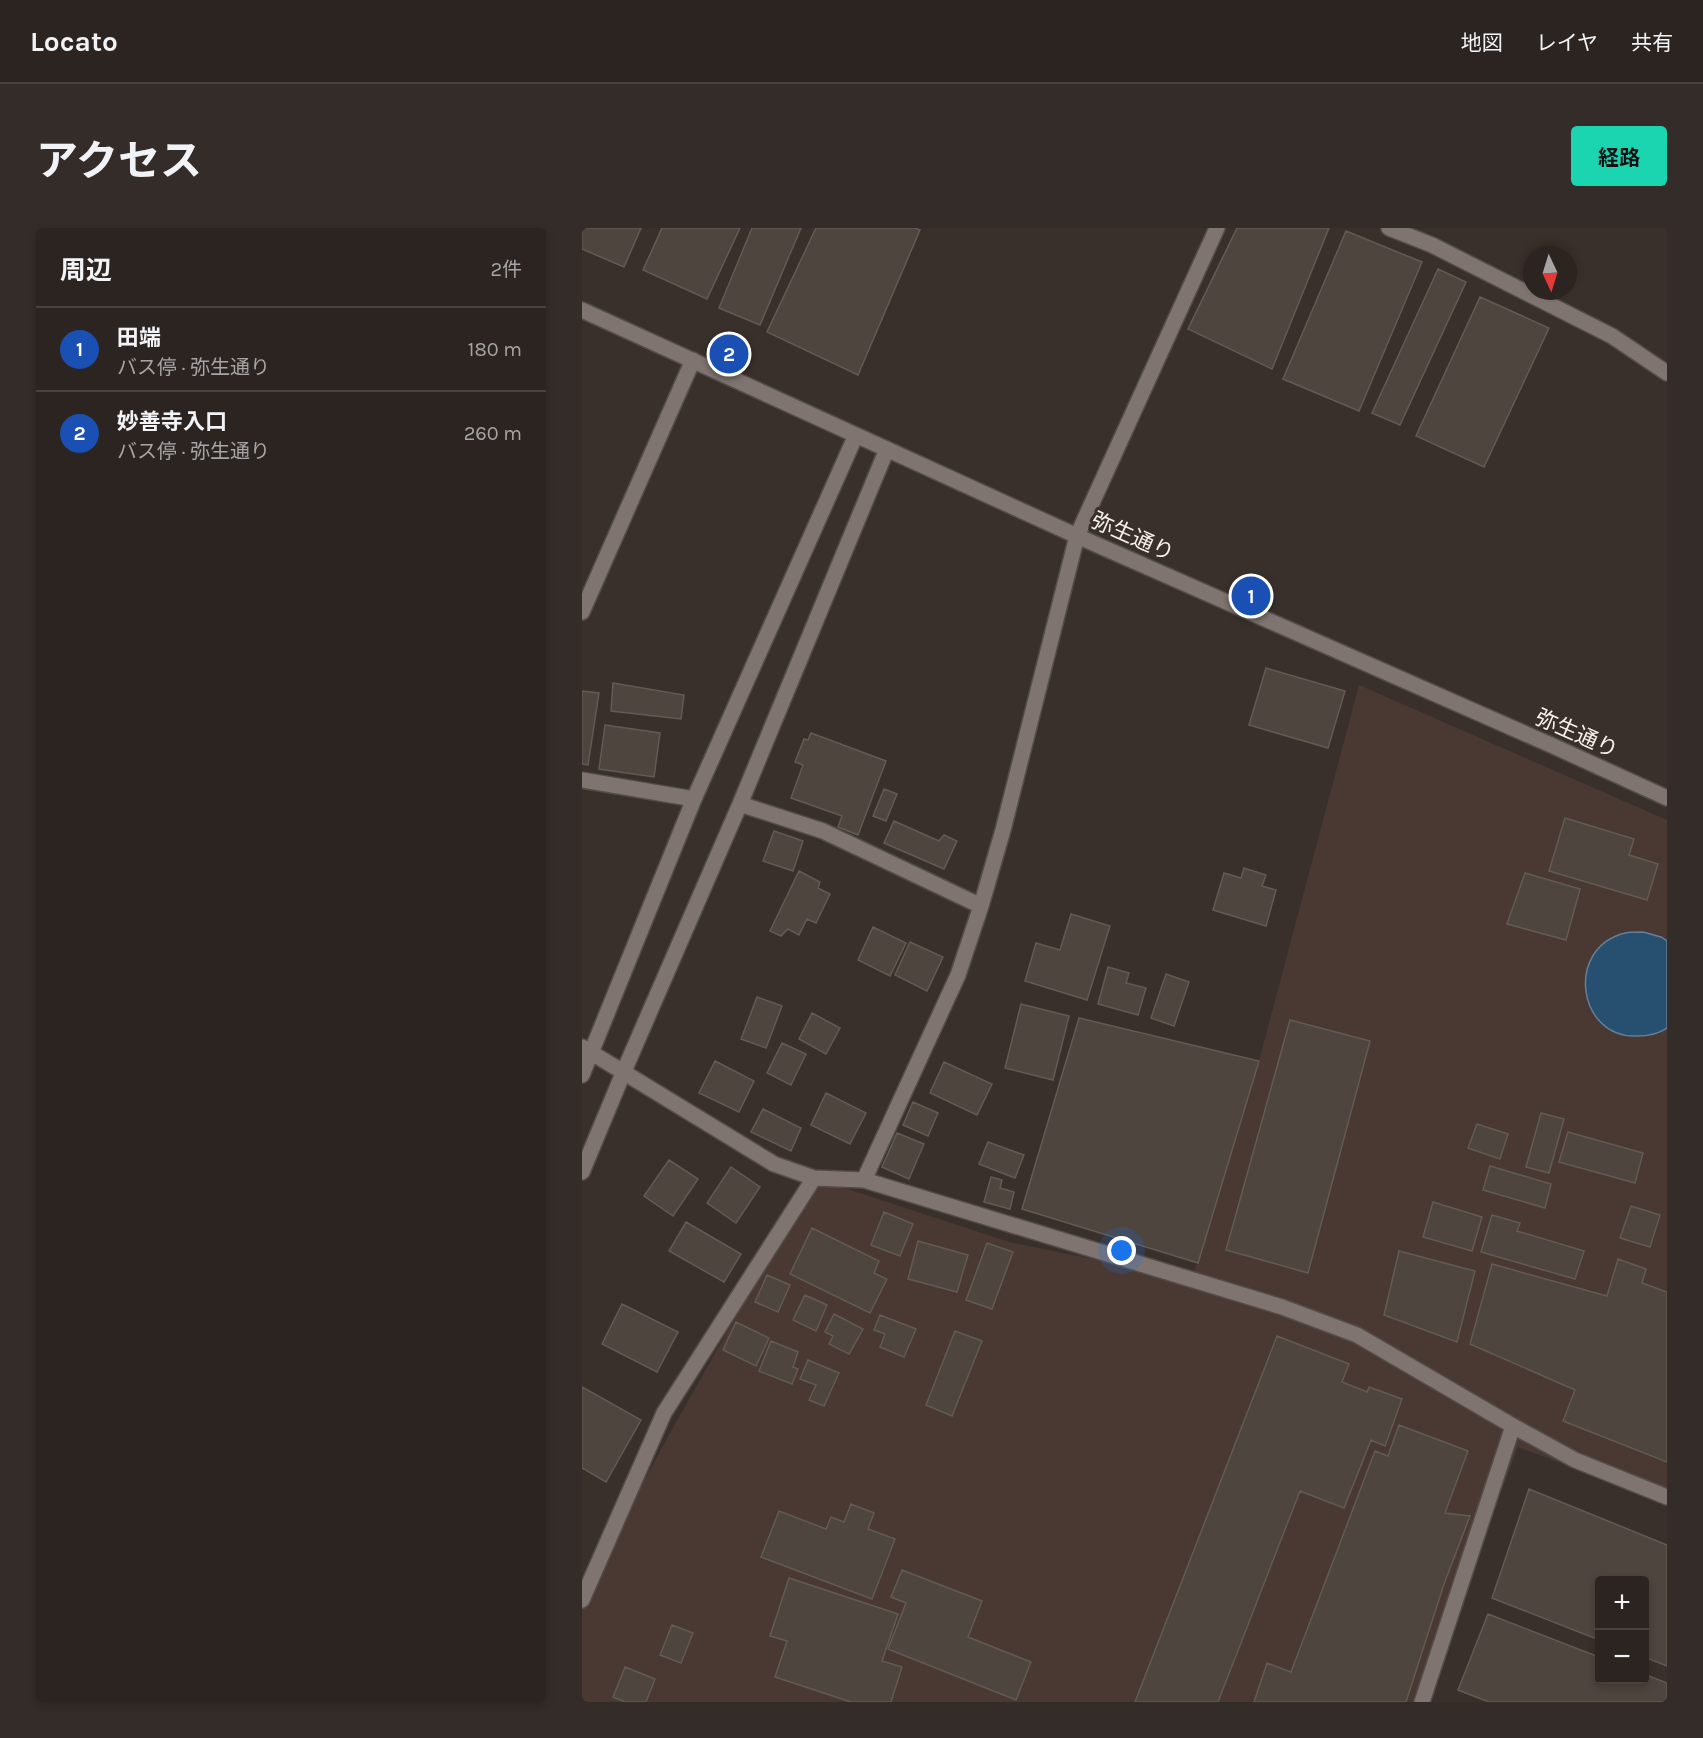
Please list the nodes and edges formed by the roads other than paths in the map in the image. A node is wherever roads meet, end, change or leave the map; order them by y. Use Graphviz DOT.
graph roads {
  1 [pos="1216,228"];
  2 [pos="1389,228"];
  3 [pos="582,310"];
  4 [pos="693,360"];
  5 [pos="1667,373"];
  6 [pos="856,435"];
  7 [pos="887,449"];
  8 [pos="1077,536"];
  9 [pos="582,612"];
  10 [pos="582,780"];
  11 [pos="1667,798"];
  12 [pos="694,799"];
  13 [pos="740,804"];
  14 [pos="981,906"];
  15 [pos="587,1049"];
  16 [pos="624,1071"];
  17 [pos="582,1075"];
  18 [pos="582,1172"];
  19 [pos="814,1178"];
  20 [pos="864,1180"];
  21 [pos="1513,1426"];
  22 [pos="1667,1497"];
  23 [pos="582,1600"];
  24 [pos="1422,1702"];
  1 -- 8 [label="street"];
  2 -- 5 [label="street"];
  3 -- 4 [label="street, 弥生通り"];
  4 -- 6 [label="street, 弥生通り"];
  4 -- 9 [label="street"];
  6 -- 7 [label="street, 弥生通り"];
  6 -- 12 [label="street"];
  7 -- 8 [label="street, 弥生通り"];
  7 -- 13 [label="street"];
  8 -- 11 [label="street, 弥生通り"];
  8 -- 14 [label="street"];
  10 -- 12 [label="street"];
  12 -- 15 [label="street"];
  13 -- 14 [label="street"];
  13 -- 16 [label="street"];
  14 -- 20 [label="street"];
  15 -- 16 [label="street"];
  15 -- 17 [label="street"];
  16 -- 18 [label="street"];
  16 -- 19 [label="street"];
  19 -- 20 [label="street"];
  19 -- 23 [label="street"];
  20 -- 21 [label="street"];
  21 -- 22 [label="street"];
  21 -- 24 [label="street"];
}
